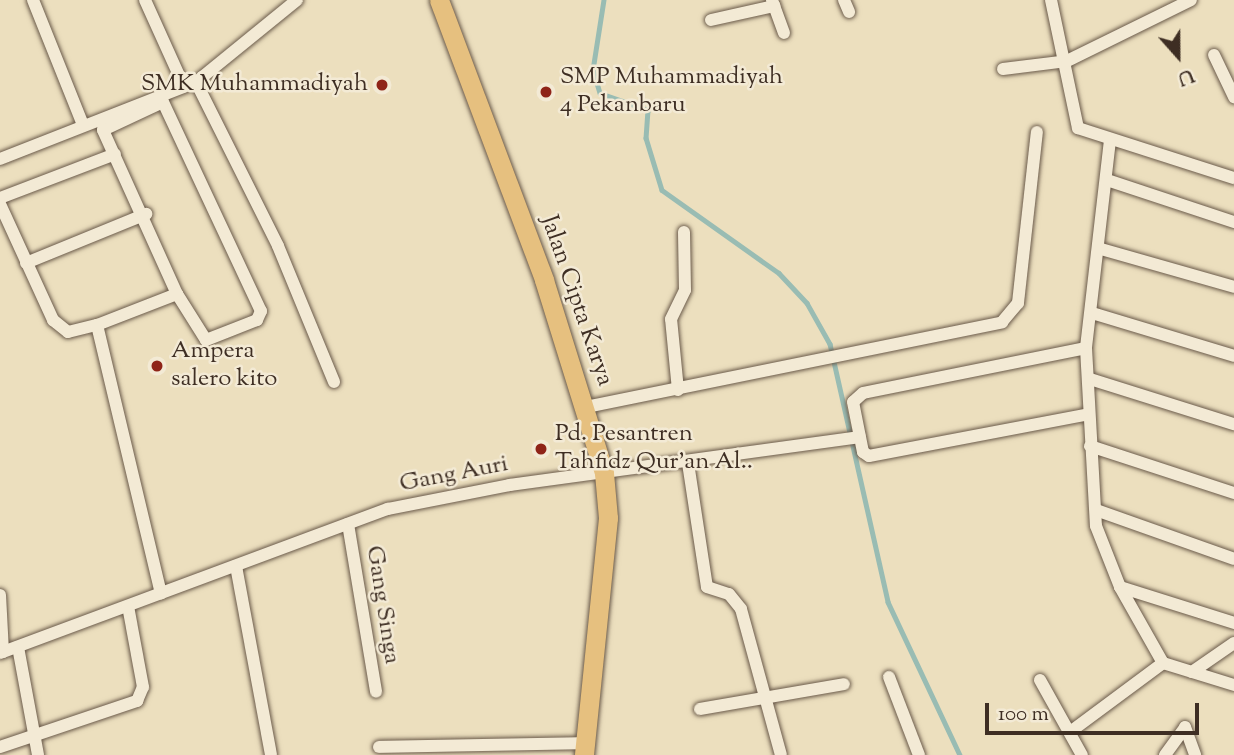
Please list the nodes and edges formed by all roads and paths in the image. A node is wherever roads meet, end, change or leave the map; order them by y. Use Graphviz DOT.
graph roads {
  1 [pos="33,0"];
  2 [pos="145,0"];
  3 [pos="297,0"];
  4 [pos="439,0"];
  5 [pos="1051,0"];
  6 [pos="1191,0"];
  7 [pos="773,3"];
  8 [pos="711,20"];
  9 [pos="784,33"];
  10 [pos="1214,55"];
  11 [pos="1067,61"];
  12 [pos="1003,69"];
  13 [pos="190,83"];
  14 [pos="1234,97"];
  15 [pos="83,125"];
  16 [pos="1037,132"];
  17 [pos="1110,140"];
  18 [pos="115,154"];
  19 [pos="0,159"];
  20 [pos="1234,178"];
  21 [pos="1107,180"];
  22 [pos="0,198"];
  23 [pos="0,204"];
  24 [pos="146,214"];
  25 [pos="1234,222"];
  26 [pos="684,232"];
  27 [pos="1101,248"];
  28 [pos="26,263"];
  29 [pos="1234,287"];
  30 [pos="177,295"];
  31 [pos="1092,313"];
  32 [pos="97,325"];
  33 [pos="1086,348"];
  34 [pos="1234,356"];
  35 [pos="1090,379"];
  36 [pos="334,382"];
  37 [pos="678,390"];
  38 [pos="586,407"];
  39 [pos="1089,414"];
  40 [pos="1234,424"];
  41 [pos="855,438"];
  42 [pos="1090,446"];
  43 [pos="688,463"];
  44 [pos="604,473"];
  45 [pos="1234,493"];
  46 [pos="1096,510"];
  47 [pos="348,524"];
  48 [pos="1234,559"];
  49 [pos="236,566"];
  50 [pos="1120,587"];
  51 [pos="161,593"];
  52 [pos="0,595"];
  53 [pos="128,606"];
  54 [pos="1234,623"];
  55 [pos="1234,643"];
  56 [pos="19,647"];
  57 [pos="1,653"];
  58 [pos="1163,663"];
  59 [pos="1192,673"];
  60 [pos="889,677"];
  61 [pos="1040,680"];
  62 [pos="844,684"];
  63 [pos="1234,685"];
  64 [pos="376,692"];
  65 [pos="765,697"];
  66 [pos="700,709"];
  67 [pos="1070,732"];
  68 [pos="34,734"];
  69 [pos="0,747"];
  70 [pos="379,747"];
  71 [pos="585,749"];
  72 [pos="38,755"];
  73 [pos="271,755"];
  74 [pos="781,755"];
  75 [pos="919,755"];
  76 [pos="1082,755"];
  77 [pos="1165,755"];
  78 [pos="1195,755"];
  1 -- 15 [label="street"];
  2 -- 13 [label="street"];
  3 -- 13 [label="street"];
  4 -- 38 [label="main road, Jalan Cipta Karya"];
  5 -- 11 [label="street"];
  6 -- 11 [label="street"];
  7 -- 8 [label="street"];
  7 -- 9 [label="street"];
  10 -- 14 [label="street"];
  11 -- 12 [label="street"];
  11 -- 17 [label="street"];
  13 -- 15 [label="street"];
  13 -- 36 [label="street"];
  15 -- 19 [label="street"];
  16 -- 37 [label="street"];
  17 -- 20 [label="street"];
  17 -- 21 [label="street"];
  18 -- 22 [label="street"];
  18 -- 24 [label="street"];
  18 -- 30 [label="street"];
  21 -- 25 [label="street"];
  21 -- 27 [label="street"];
  23 -- 28 [label="street"];
  24 -- 28 [label="street"];
  24 -- 30 [label="street"];
  26 -- 37 [label="street"];
  27 -- 29 [label="street"];
  27 -- 31 [label="street"];
  28 -- 32 [label="street"];
  30 -- 32 [label="street"];
  31 -- 33 [label="street"];
  31 -- 34 [label="street"];
  32 -- 51 [label="street"];
  33 -- 35 [label="street"];
  33 -- 41 [label="street"];
  35 -- 39 [label="street"];
  35 -- 40 [label="street"];
  37 -- 38 [label="street"];
  38 -- 44 [label="main road, Jalan Cipta Karya"];
  39 -- 41 [label="street"];
  39 -- 42 [label="street"];
  41 -- 43 [label="street, Gang Auri"];
  42 -- 45 [label="street"];
  42 -- 46 [label="street"];
  43 -- 44 [label="street, Gang Auri"];
  43 -- 65 [label="street"];
  44 -- 47 [label="street, Gang Auri"];
  44 -- 71 [label="main road, Jalan Cipta Karya"];
  46 -- 48 [label="street"];
  46 -- 50 [label="street"];
  47 -- 49 [label="street, Gang Auri"];
  47 -- 64 [label="street, Gang Singa"];
  49 -- 51 [label="street, Gang Auri"];
  49 -- 73 [label="street"];
  50 -- 54 [label="street"];
  50 -- 58 [label="street"];
  51 -- 53 [label="street, Gang Auri"];
  52 -- 57 [label="street"];
  53 -- 56 [label="street, Gang Auri"];
  53 -- 68 [label="street"];
  55 -- 59 [label="street"];
  56 -- 57 [label="street, Gang Auri"];
  56 -- 68 [label="street"];
  58 -- 59 [label="street"];
  58 -- 67 [label="street"];
  59 -- 63 [label="street"];
  60 -- 75 [label="street"];
  61 -- 67 [label="street"];
  62 -- 65 [label="street"];
  65 -- 66 [label="street"];
  65 -- 74 [label="street"];
  67 -- 76 [label="street"];
  68 -- 69 [label="street"];
  68 -- 72 [label="street"];
  70 -- 71 [label="street"];
  77 -- 78 [label="street"];
}
